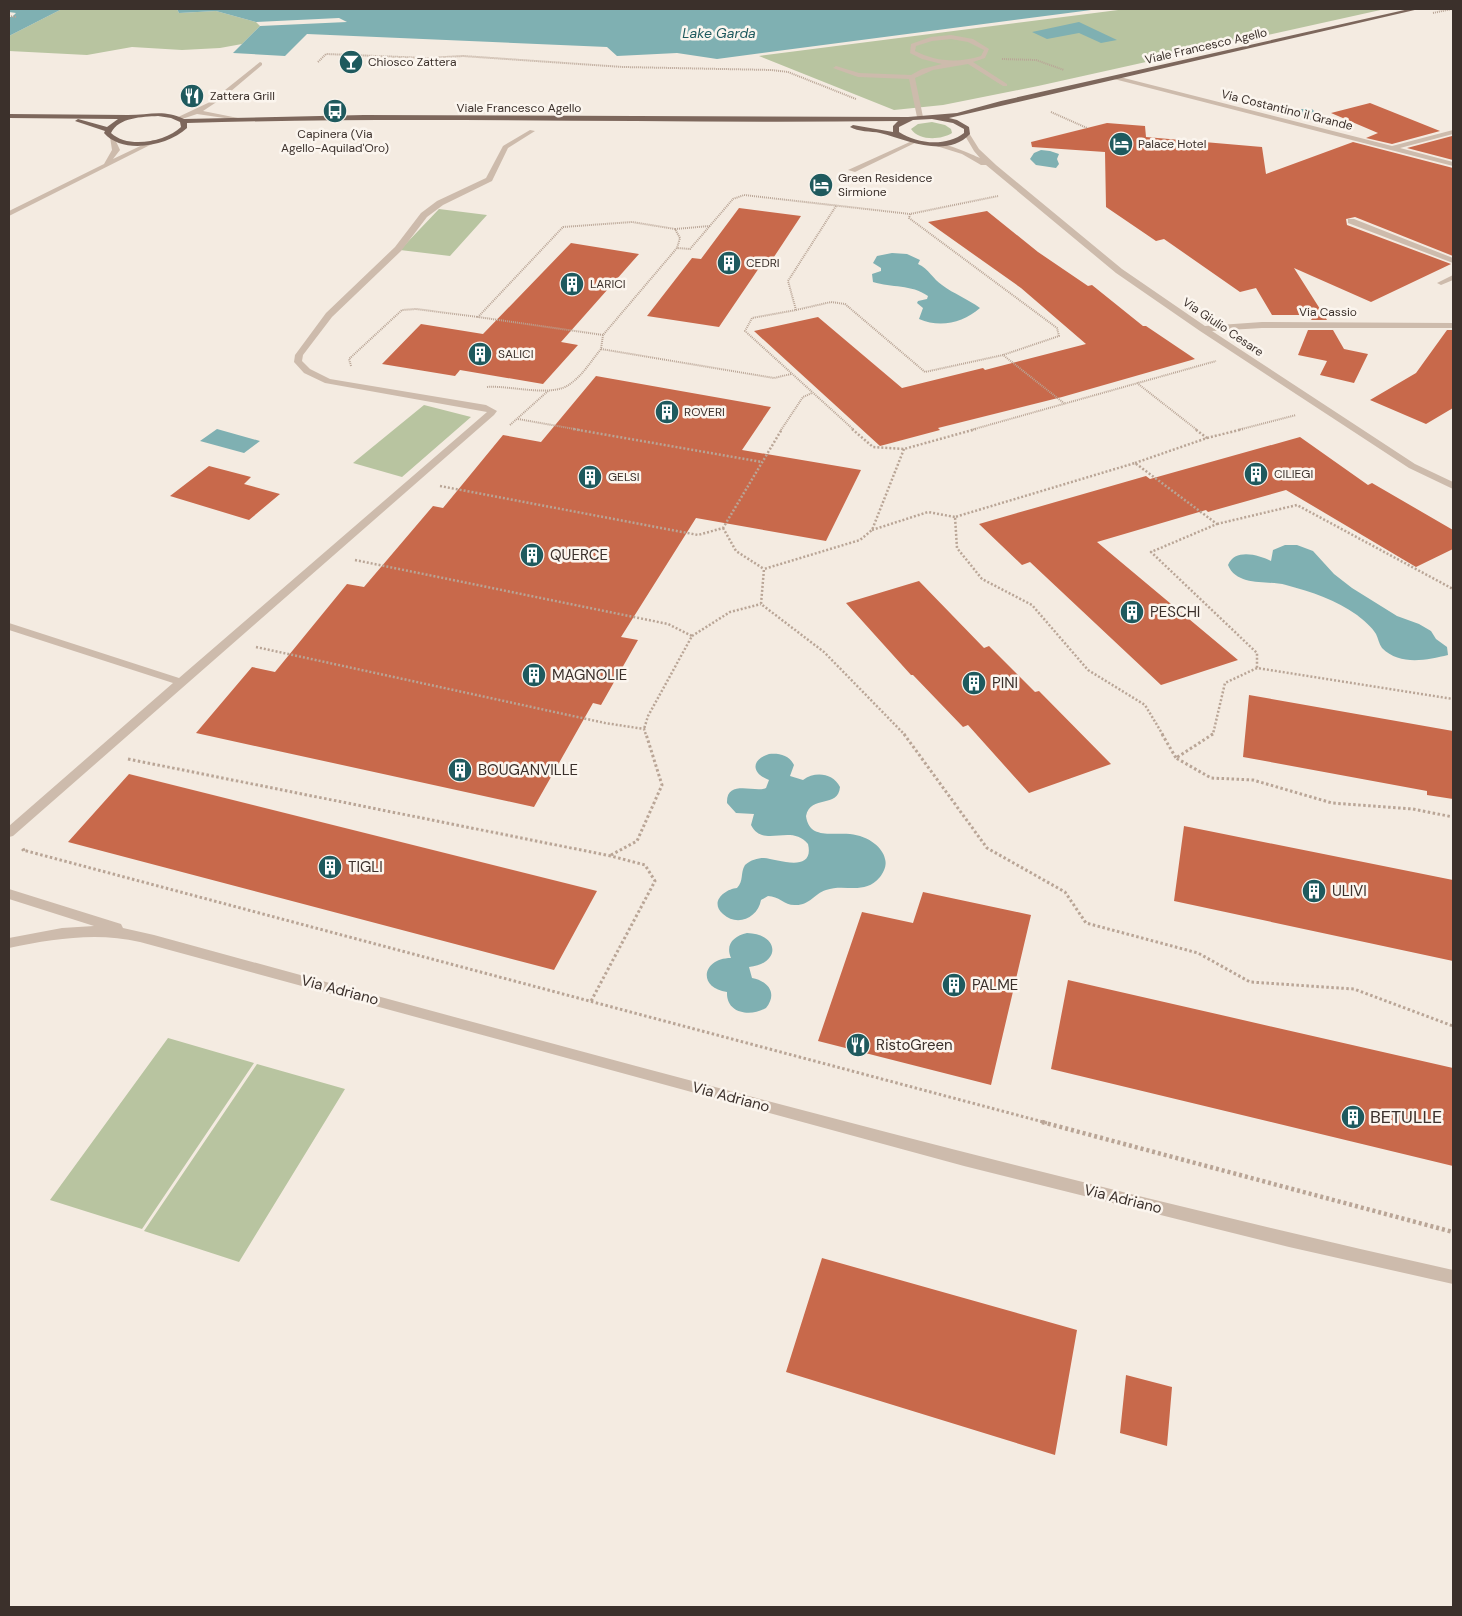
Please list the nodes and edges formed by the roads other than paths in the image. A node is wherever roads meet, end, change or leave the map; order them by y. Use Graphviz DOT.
graph roads {
  1 [pos="1416,9"];
  2 [pos="967,62"];
  3 [pos="260,64"];
  4 [pos="836,68"];
  5 [pos="912,77"];
  6 [pos="1116,78"];
  7 [pos="1005,85"];
  8 [pos="1001,103"];
  9 [pos="198,112"];
  10 [pos="9,116"];
  11 [pos="53,116"];
  12 [pos="981,116"];
  13 [pos="132,117"];
  14 [pos="920,117"];
  15 [pos="938,117"];
  16 [pos="181,119"];
  17 [pos="236,119"];
  18 [pos="907,119"];
  19 [pos="801,121"];
  20 [pos="974,122"];
  21 [pos="108,130"];
  22 [pos="532,131"];
  23 [pos="967,131"];
  24 [pos="1453,132"];
  25 [pos="178,133"];
  26 [pos="900,136"];
  27 [pos="112,138"];
  28 [pos="154,141"];
  29 [pos="914,142"];
  30 [pos="933,144"];
  31 [pos="1392,148"];
  32 [pos="1453,164"];
  33 [pos="105,165"];
  34 [pos="993,167"];
  35 [pos="852,170"];
  36 [pos="9,214"];
  37 [pos="1350,221"];
  38 [pos="1453,261"];
  39 [pos="1453,277"];
  40 [pos="1441,283"];
  41 [pos="1453,325"];
  42 [pos="1203,329"];
  43 [pos="1453,486"];
  44 [pos="9,626"];
  45 [pos="181,682"];
  46 [pos="9,833"];
  47 [pos="9,894"];
  48 [pos="154,940"];
  49 [pos="9,943"];
  50 [pos="1453,1277"];
  1 -- 6 [label="main road, Viale Francesco Agello"];
  2 -- 2 [label="street"];
  2 -- 5 [label="street"];
  2 -- 7 [label="street"];
  3 -- 9 [label="street"];
  4 -- 5 [label="street"];
  5 -- 14 [label="street"];
  6 -- 8 [label="main road, Viale Francesco Agello"];
  6 -- 31 [label="street, Via Costantino il Grande"];
  8 -- 12 [label="main road, Viale Francesco Agello"];
  8 -- 15 [label="main road, Viale Francesco Agello"];
  9 -- 16 [label="street"];
  9 -- 17 [label="street"];
  10 -- 11 [label="main road"];
  11 -- 13 [label="main road"];
  11 -- 21 [label="main road"];
  13 -- 16 [label="main road, Viale Francesco Agello"];
  13 -- 21 [label="main road"];
  14 -- 15 [label="main road, Viale Francesco Agello"];
  14 -- 18 [label="main road, Viale Francesco Agello"];
  15 -- 23 [label="main road"];
  16 -- 17 [label="main road, Viale Francesco Agello"];
  16 -- 25 [label="main road"];
  17 -- 19 [label="main road, Viale Francesco Agello"];
  17 -- 25 [label="main road, Viale Francesco Agello"];
  18 -- 19 [label="main road, Viale Francesco Agello"];
  18 -- 26 [label="main road"];
  19 -- 26 [label="main road, Viale Francesco Agello"];
  20 -- 23 [label="main road"];
  21 -- 27 [label="main road"];
  22 -- 45 [label="street"];
  23 -- 30 [label="main road, Viale Francesco Agello"];
  23 -- 34 [label="street, Via Giulio Cesare"];
  24 -- 31 [label="street"];
  25 -- 28 [label="main road, Viale Francesco Agello"];
  26 -- 29 [label="main road, Viale Francesco Agello"];
  27 -- 28 [label="main road, Viale Francesco Agello"];
  27 -- 33 [label="street"];
  28 -- 33 [label="street"];
  29 -- 30 [label="main road, Viale Francesco Agello"];
  29 -- 35 [label="street"];
  30 -- 34 [label="street, Via Giulio Cesare"];
  31 -- 32 [label="street, Via Costantino il Grande"];
  33 -- 36 [label="street"];
  34 -- 42 [label="street, Via Giulio Cesare"];
  37 -- 38 [label="street"];
  39 -- 40 [label="street"];
  41 -- 42 [label="street, Via Cassio"];
  42 -- 43 [label="street, Via Giulio Cesare"];
  44 -- 45 [label="street"];
  45 -- 46 [label="street"];
  47 -- 48 [label="street"];
  48 -- 49 [label="street, Via Adriano"];
  48 -- 50 [label="street, Via Adriano"];
}
